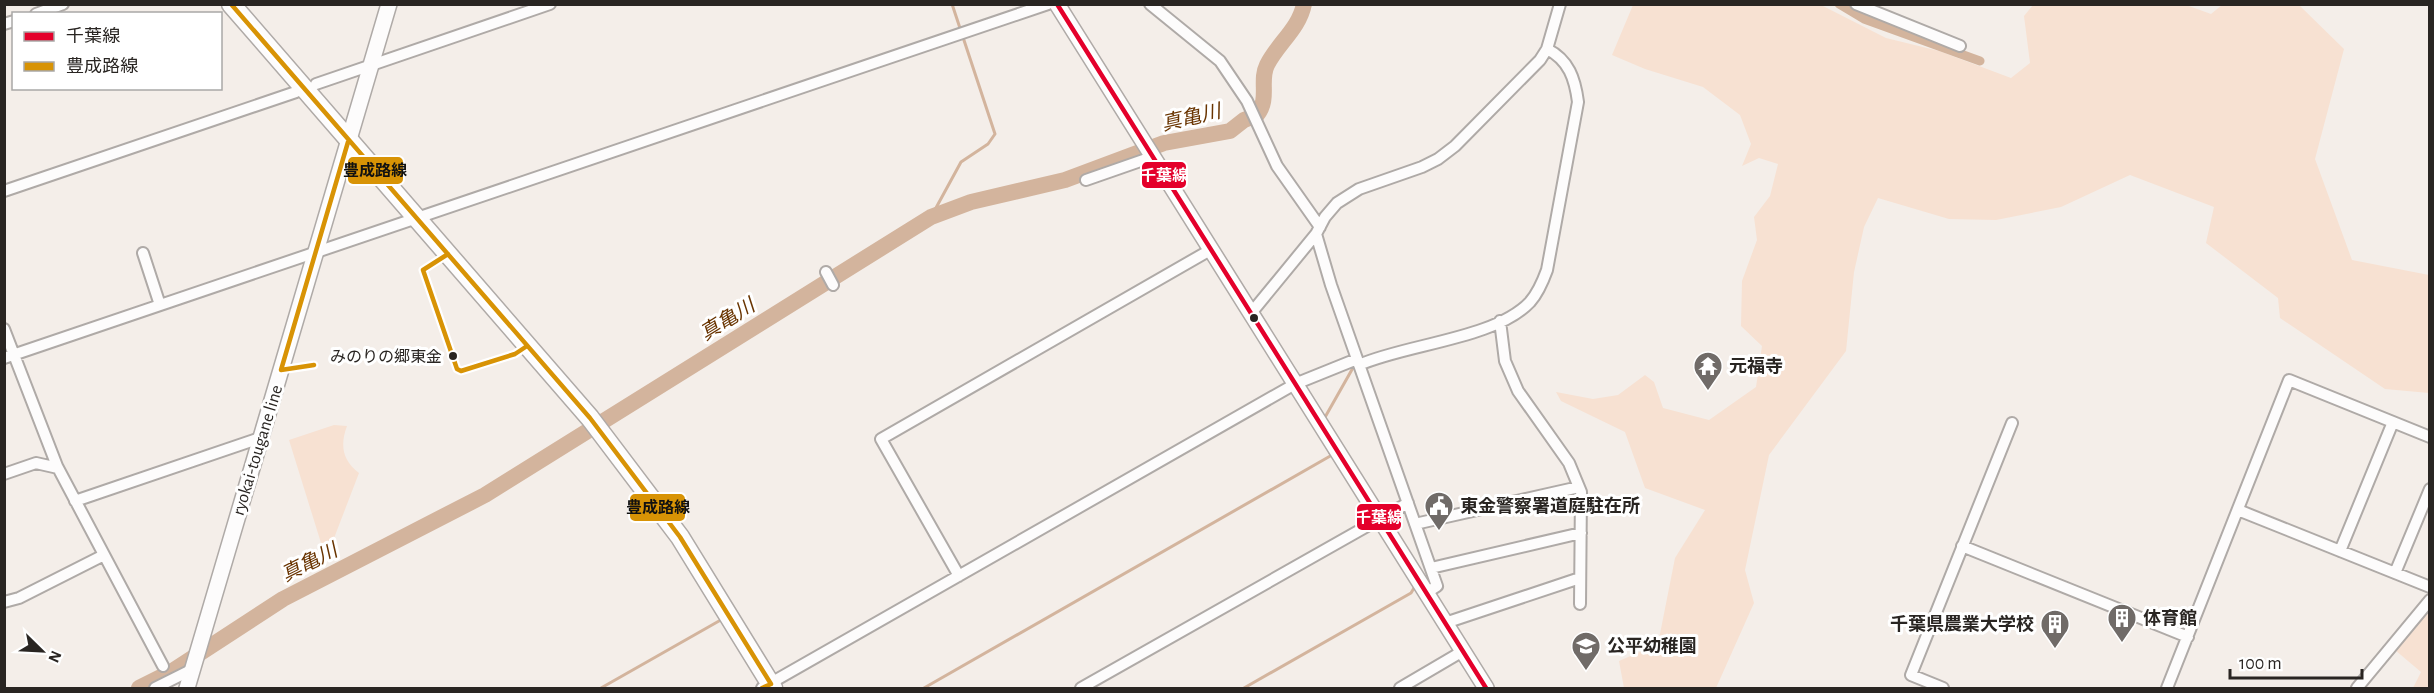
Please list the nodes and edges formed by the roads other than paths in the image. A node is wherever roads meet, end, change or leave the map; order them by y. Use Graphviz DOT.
graph roads {
  1 [pos="63,4"];
  2 [pos="219,4"];
  3 [pos="231,4"];
  4 [pos="389,4"];
  5 [pos="550,4"];
  6 [pos="1048,4"];
  7 [pos="1057,4"];
  8 [pos="1150,4"];
  9 [pos="1560,4"];
  10 [pos="1856,4"];
  11 [pos="41,12"];
  12 [pos="1960,46"];
  13 [pos="1547,49"];
  14 [pos="371,65"];
  15 [pos="316,84"];
  16 [pos="296,92"];
  17 [pos="348,142"];
  18 [pos="1152,157"];
  19 [pos="1086,180"];
  20 [pos="4,191"];
  21 [pos="415,219"];
  22 [pos="1318,230"];
  23 [pos="1212,249"];
  24 [pos="315,252"];
  25 [pos="143,253"];
  26 [pos="826,272"];
  27 [pos="833,285"];
  28 [pos="160,305"];
  29 [pos="1252,312"];
  30 [pos="1500,321"];
  31 [pos="4,329"];
  32 [pos="9,356"];
  33 [pos="1358,362"];
  34 [pos="1295,384"];
  35 [pos="2393,422"];
  36 [pos="2012,423"];
  37 [pos="2430,437"];
  38 [pos="260,438"];
  39 [pos="58,468"];
  40 [pos="4,474"];
  41 [pos="1580,487"];
  42 [pos="2430,489"];
  43 [pos="75,501"];
  44 [pos="1407,502"];
  45 [pos="2238,510"];
  46 [pos="1379,518"];
  47 [pos="1415,524"];
  48 [pos="1581,533"];
  49 [pos="1962,546"];
  50 [pos="2340,551"];
  51 [pos="104,555"];
  52 [pos="1431,568"];
  53 [pos="2395,573"];
  54 [pos="959,576"];
  55 [pos="1580,578"];
  56 [pos="2430,587"];
  57 [pos="1426,593"];
  58 [pos="2430,600"];
  59 [pos="4,602"];
  60 [pos="1580,604"];
  61 [pos="1445,623"];
  62 [pos="2188,637"];
  63 [pos="1462,651"];
  64 [pos="163,666"];
  65 [pos="193,669"];
  66 [pos="769,687"];
  67 [pos="155,688"];
  68 [pos="187,688"];
  69 [pos="1081,688"];
  70 [pos="1400,688"];
  71 [pos="1486,688"];
  72 [pos="1943,688"];
  73 [pos="2167,688"];
  74 [pos="2357,688"];
  1 -- 11 [label="street"];
  2 -- 16 [label="highway"];
  3 -- 17 [label="highway"];
  4 -- 14 [label="street, ryokai-tougane line"];
  5 -- 14 [label="street"];
  6 -- 21 [label="street"];
  7 -- 18 [label="street"];
  8 -- 22 [label="street"];
  9 -- 13 [label="street"];
  10 -- 12 [label="street"];
  13 -- 22 [label="street"];
  13 -- 30 [label="street"];
  14 -- 15 [label="street"];
  14 -- 17 [label="street, ryokai-tougane line"];
  16 -- 17 [label="highway"];
  16 -- 20 [label="street"];
  17 -- 21 [label="highway"];
  17 -- 24 [label="street, ryokai-tougane line"];
  18 -- 19 [label="street"];
  18 -- 23 [label="street"];
  21 -- 24 [label="street"];
  21 -- 66 [label="highway"];
  22 -- 29 [label="street"];
  22 -- 33 [label="street"];
  23 -- 29 [label="street"];
  23 -- 54 [label="street"];
  24 -- 28 [label="street"];
  24 -- 38 [label="street, ryokai-tougane line"];
  25 -- 28 [label="street"];
  26 -- 27 [label="street"];
  28 -- 32 [label="street"];
  29 -- 34 [label="street"];
  30 -- 33 [label="street"];
  30 -- 41 [label="street"];
  31 -- 32 [label="street"];
  32 -- 39 [label="street"];
  33 -- 34 [label="street"];
  33 -- 44 [label="street"];
  34 -- 46 [label="street"];
  34 -- 54 [label="street"];
  35 -- 37 [label="street"];
  35 -- 45 [label="street"];
  35 -- 50 [label="street"];
  36 -- 49 [label="street"];
  38 -- 43 [label="street"];
  38 -- 65 [label="street, ryokai-tougane line"];
  39 -- 40 [label="street"];
  39 -- 43 [label="street"];
  41 -- 47 [label="street"];
  41 -- 48 [label="street"];
  42 -- 53 [label="street"];
  43 -- 51 [label="street"];
  44 -- 46 [label="street"];
  44 -- 47 [label="street"];
  45 -- 50 [label="street"];
  45 -- 62 [label="street"];
  46 -- 57 [label="street"];
  46 -- 69 [label="street"];
  47 -- 52 [label="street"];
  48 -- 52 [label="street"];
  48 -- 55 [label="street"];
  49 -- 62 [label="street"];
  49 -- 72 [label="street"];
  50 -- 53 [label="street"];
  51 -- 59 [label="street"];
  51 -- 64 [label="street"];
  52 -- 57 [label="street"];
  53 -- 56 [label="street"];
  54 -- 66 [label="street"];
  55 -- 60 [label="street"];
  55 -- 61 [label="street"];
  57 -- 61 [label="street"];
  58 -- 74 [label="street"];
  61 -- 63 [label="street"];
  62 -- 73 [label="street"];
  63 -- 70 [label="street"];
  63 -- 71 [label="street"];
  65 -- 67 [label="street"];
  65 -- 68 [label="street, ryokai-tougane line"];
}
